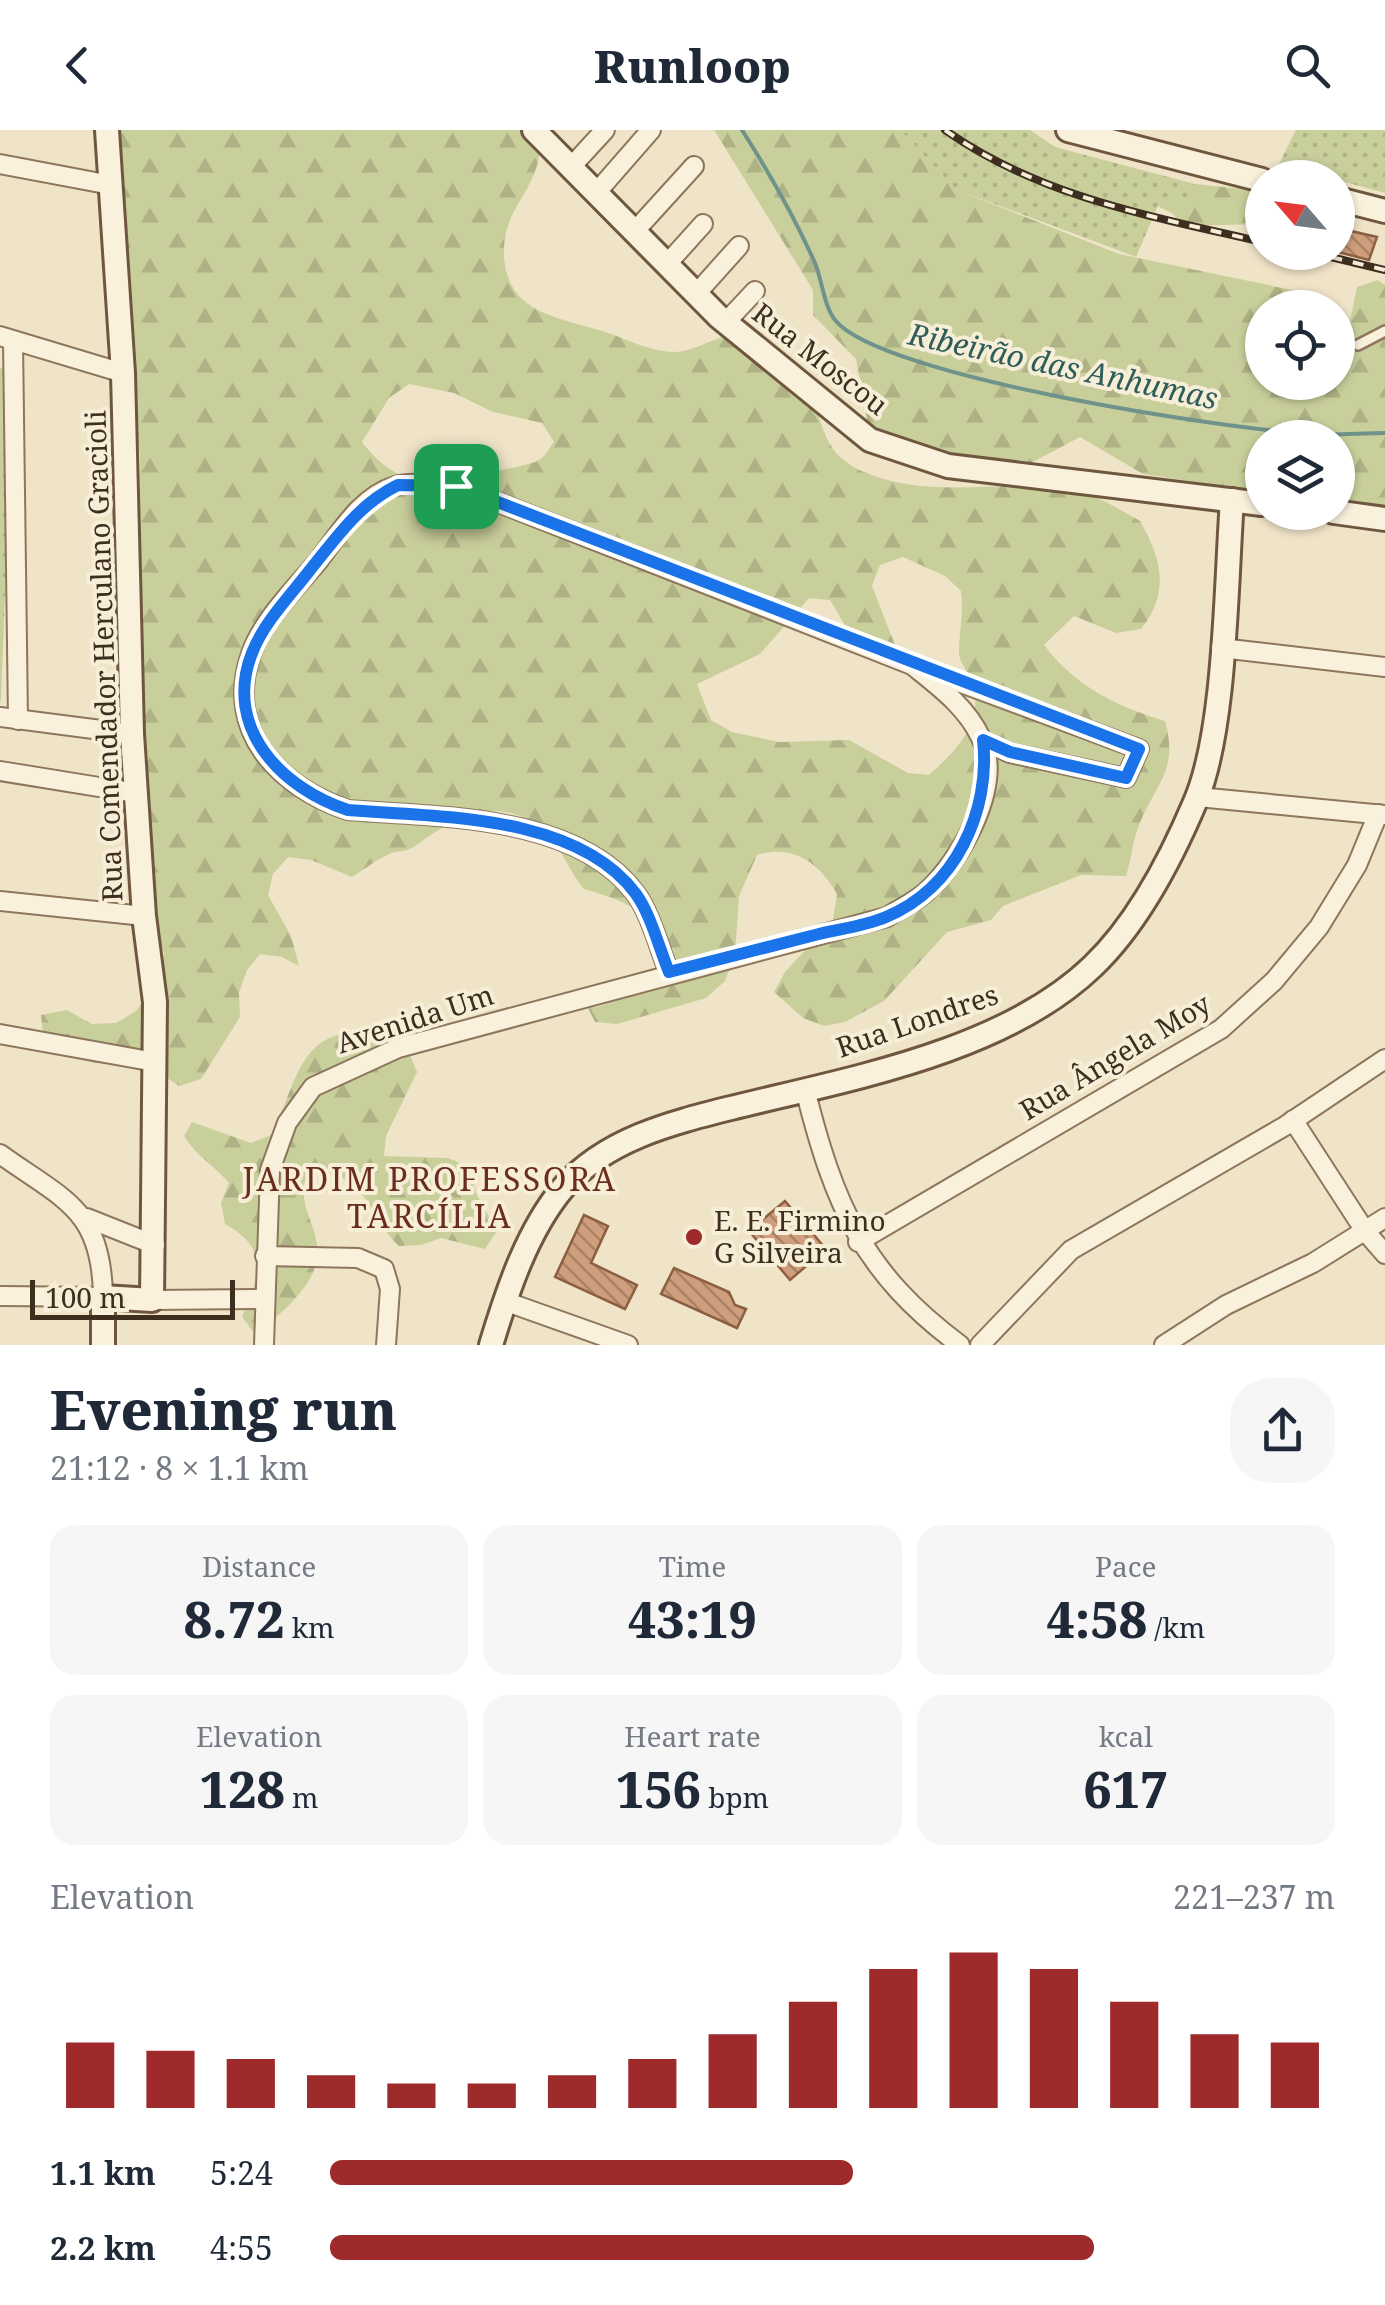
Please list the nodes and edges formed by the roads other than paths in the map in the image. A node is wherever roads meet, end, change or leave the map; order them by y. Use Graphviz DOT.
graph roads {
  1 [pos="534,130"];
  2 [pos="605,130"];
  3 [pos="651,130"];
  4 [pos="1068,130"];
  5 [pos="103,131"];
  6 [pos="0,164"];
  7 [pos="694,166"];
  8 [pos="571,168"];
  9 [pos="1245,176"];
  10 [pos="111,184"];
  11 [pos="596,193"];
  12 [pos="1355,203"];
  13 [pos="1385,210"];
  14 [pos="703,224"];
  15 [pos="634,232"];
  16 [pos="739,246"];
  17 [pos="667,264"];
  18 [pos="755,291"];
  19 [pos="696,294"];
  20 [pos="726,322"];
  21 [pos="1385,330"];
  22 [pos="6,338"];
  23 [pos="1358,345"];
  24 [pos="123,373"];
  25 [pos="1232,500"];
  26 [pos="1245,502"];
  27 [pos="1355,514"];
  28 [pos="1385,518"];
  29 [pos="1220,648"];
  30 [pos="912,664"];
  31 [pos="1385,667"];
  32 [pos="9,719"];
  33 [pos="132,734"];
  34 [pos="983,740"];
  35 [pos="0,771"];
  36 [pos="136,793"];
  37 [pos="1198,797"];
  38 [pos="1382,814"];
  39 [pos="0,901"];
  40 [pos="144,916"];
  41 [pos="669,972"];
  42 [pos="0,1034"];
  43 [pos="1385,1059"];
  44 [pos="154,1062"];
  45 [pos="805,1090"];
  46 [pos="1294,1120"];
  47 [pos="0,1154"];
  48 [pos="0,1170"];
  49 [pos="26,1172"];
  50 [pos="87,1218"];
  51 [pos="1385,1218"];
  52 [pos="1365,1232"];
  53 [pos="858,1242"];
  54 [pos="154,1244"];
  55 [pos="1385,1254"];
  56 [pos="265,1256"];
  57 [pos="0,1296"];
  58 [pos="103,1297"];
  59 [pos="262,1299"];
  60 [pos="152,1300"];
  61 [pos="504,1301"];
  62 [pos="103,1345"];
  63 [pos="264,1345"];
  64 [pos="386,1345"];
  65 [pos="490,1345"];
  66 [pos="628,1345"];
  67 [pos="960,1345"];
  68 [pos="980,1345"];
  69 [pos="1164,1345"];
  1 -- 8 [label="street, Rua Moscou"];
  2 -- 8 [label="street"];
  3 -- 11 [label="street"];
  4 -- 9 [label="street"];
  5 -- 10 [label="street, Rua Comendador Herculano Gracioli"];
  6 -- 10 [label="street"];
  7 -- 15 [label="street"];
  8 -- 11 [label="street, Rua Moscou"];
  10 -- 24 [label="street, Rua Comendador Herculano Gracioli"];
  11 -- 15 [label="street, Rua Moscou"];
  12 -- 13 [label="street"];
  14 -- 17 [label="street"];
  15 -- 17 [label="street, Rua Moscou"];
  16 -- 19 [label="street"];
  17 -- 19 [label="street, Rua Moscou"];
  18 -- 20 [label="street"];
  19 -- 20 [label="street, Rua Moscou"];
  20 -- 25 [label="street, Rua Moscou"];
  21 -- 23 [label="lane"];
  22 -- 24 [label="street"];
  22 -- 32 [label="street"];
  24 -- 33 [label="street, Rua Comendador Herculano Gracioli"];
  25 -- 26 [label="street, Rua Moscou"];
  25 -- 29 [label="street, Rua Londres"];
  27 -- 28 [label="street"];
  29 -- 31 [label="street"];
  29 -- 37 [label="street, Rua Londres"];
  30 -- 34 [label="street"];
  30 -- 34 [label="street"];
  30 -- 41 [label="street"];
  32 -- 33 [label="street"];
  33 -- 36 [label="street, Rua Comendador Herculano Gracioli"];
  34 -- 41 [label="street, Avenida Um"];
  35 -- 36 [label="street"];
  36 -- 40 [label="street, Rua Comendador Herculano Gracioli"];
  37 -- 38 [label="street"];
  37 -- 45 [label="street, Rua Londres"];
  38 -- 53 [label="street, Rua Ângela Moy"];
  39 -- 40 [label="street"];
  40 -- 44 [label="street, Rua Comendador Herculano Gracioli"];
  41 -- 56 [label="street, Avenida Um"];
  42 -- 44 [label="street"];
  43 -- 46 [label="street"];
  44 -- 54 [label="street, Rua Comendador Herculano Gracioli"];
  45 -- 53 [label="street"];
  45 -- 61 [label="street, Rua Londres"];
  46 -- 52 [label="street"];
  46 -- 68 [label="street"];
  47 -- 49 [label="street"];
  48 -- 49 [label="street"];
  49 -- 50 [label="street"];
  50 -- 54 [label="street"];
  50 -- 58 [label="street"];
  51 -- 52 [label="street"];
  52 -- 55 [label="street"];
  52 -- 69 [label="street"];
  53 -- 67 [label="street"];
  54 -- 60 [label="street, Rua Comendador Herculano Gracioli"];
  56 -- 59 [label="street, Avenida Um"];
  56 -- 64 [label="street"];
  57 -- 58 [label="street"];
  58 -- 60 [label="street"];
  58 -- 62 [label="street"];
  59 -- 60 [label="street"];
  59 -- 63 [label="street, Avenida Um"];
  61 -- 65 [label="street, Rua Londres"];
  61 -- 66 [label="street"];
}
